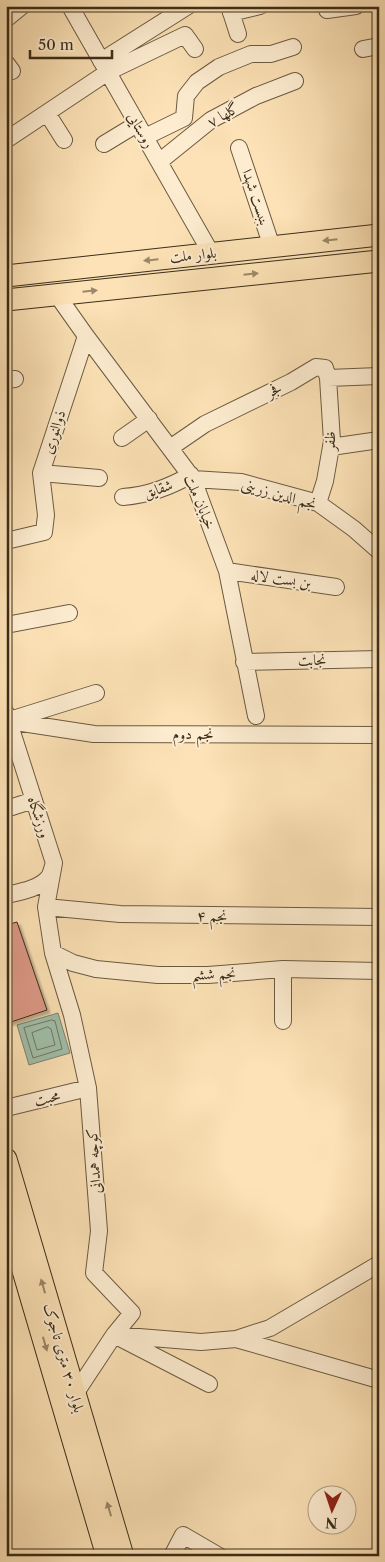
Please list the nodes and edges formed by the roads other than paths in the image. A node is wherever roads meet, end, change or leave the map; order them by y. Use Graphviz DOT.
graph roads {
  1 [pos="22,6"];
  2 [pos="70,6"];
  3 [pos="188,6"];
  4 [pos="260,6"];
  5 [pos="356,6"];
  6 [pos="230,10"];
  7 [pos="327,10"];
  8 [pos="6,19"];
  9 [pos="238,34"];
  10 [pos="293,47"];
  11 [pos="194,49"];
  12 [pos="104,67"];
  13 [pos="295,81"];
  14 [pos="47,113"];
  15 [pos="141,130"];
  16 [pos="6,140"];
  17 [pos="64,140"];
  18 [pos="104,144"];
  19 [pos="239,148"];
  20 [pos="159,162"];
  21 [pos="379,235"];
  22 [pos="272,246"];
  23 [pos="211,253"];
  24 [pos="379,261"];
  25 [pos="6,276"];
  26 [pos="57,294"];
  27 [pos="6,300"];
  28 [pos="86,336"];
  29 [pos="379,376"];
  30 [pos="328,378"];
  31 [pos="149,420"];
  32 [pos="122,438"];
  33 [pos="379,440"];
  34 [pos="331,447"];
  35 [pos="170,448"];
  36 [pos="41,473"];
  37 [pos="192,477"];
  38 [pos="99,478"];
  39 [pos="123,497"];
  40 [pos="318,503"];
  41 [pos="6,542"];
  42 [pos="379,550"];
  43 [pos="227,571"];
  44 [pos="336,587"];
  45 [pos="69,613"];
  46 [pos="6,625"];
  47 [pos="379,659"];
  48 [pos="244,662"];
  49 [pos="96,693"];
  50 [pos="256,716"];
  51 [pos="7,718"];
  52 [pos="379,735"];
  53 [pos="34,800"];
  54 [pos="6,809"];
  55 [pos="54,863"];
  56 [pos="6,895"];
  57 [pos="46,907"];
  58 [pos="379,917"];
  59 [pos="53,953"];
  60 [pos="283,969"];
  61 [pos="379,971"];
  62 [pos="283,1022"];
  63 [pos="88,1088"];
  64 [pos="6,1108"];
  65 [pos="6,1159"];
  66 [pos="6,1213"];
  67 [pos="374,1271"];
  68 [pos="114,1335"];
  69 [pos="236,1339"];
  70 [pos="379,1380"];
  71 [pos="209,1384"];
  72 [pos="75,1394"];
  73 [pos="107,1556"];
  74 [pos="123,1556"];
  75 [pos="172,1556"];
  76 [pos="220,1556"];
  1 -- 8 [label="street"];
  2 -- 12 [label="street, روستایی"];
  3 -- 12 [label="street"];
  4 -- 6 [label="street"];
  5 -- 7 [label="street"];
  6 -- 9 [label="street"];
  10 -- 15 [label="street"];
  11 -- 12 [label="street"];
  12 -- 14 [label="street"];
  12 -- 15 [label="street, روستایی"];
  13 -- 20 [label="street, گلها ۷"];
  14 -- 16 [label="street"];
  14 -- 17 [label="street"];
  15 -- 18 [label="street"];
  15 -- 20 [label="street, روستایی"];
  19 -- 22 [label="street, بنبست شهدا"];
  20 -- 23 [label="street, روستایی"];
  21 -- 22 [label="main road, بلوار ملت, one-way"];
  22 -- 23 [label="main road, بلوار ملت"];
  23 -- 25 [label="main road, بلوار ملت, one-way"];
  26 -- 24 [label="main road, بلوار ملت, one-way"];
  26 -- 27 [label="main road, بلوار ملت"];
  26 -- 28 [label="street, خیابان ملت"];
  28 -- 31 [label="street, خیابان ملت"];
  28 -- 36 [label="street, ذوالنوری"];
  29 -- 30 [label="street, فجر"];
  30 -- 34 [label="street, ظفر"];
  30 -- 35 [label="street, فجر"];
  31 -- 32 [label="street"];
  31 -- 35 [label="street, خیابان ملت"];
  33 -- 34 [label="street"];
  34 -- 40 [label="street, ظفر"];
  35 -- 37 [label="street, خیابان ملت"];
  36 -- 38 [label="street"];
  36 -- 41 [label="street, ذوالنوری"];
  37 -- 39 [label="street, شقایق"];
  37 -- 40 [label="street, نجم الدین زرینی"];
  37 -- 43 [label="street, خیابان ملت"];
  40 -- 42 [label="street, نجم الدین زرینی"];
  43 -- 44 [label="street, بن بست لاله"];
  43 -- 48 [label="street, خیابان ملت"];
  45 -- 46 [label="street"];
  47 -- 48 [label="street, نجابت"];
  48 -- 50 [label="street, خیابان ملت"];
  49 -- 51 [label="street"];
  51 -- 52 [label="street, نجم دوم"];
  51 -- 53 [label="street, ورزشگاه"];
  53 -- 54 [label="street"];
  53 -- 55 [label="street, ورزشگاه"];
  55 -- 56 [label="street"];
  55 -- 57 [label="street, کوچه همدانی"];
  57 -- 58 [label="street, نجم ۴"];
  57 -- 59 [label="street, کوچه همدانی"];
  59 -- 60 [label="street, نجم ششم"];
  59 -- 63 [label="street, کوچه همدانی"];
  60 -- 61 [label="street, نجم ششم"];
  60 -- 62 [label="street"];
  63 -- 64 [label="street, محبت"];
  63 -- 68 [label="street, کوچه همدانی"];
  72 -- 65 [label="main road, بلوار ۳۰ متری تاجوک, one-way"];
  66 -- 73 [label="main road, بلوار ۳۰ متری تاجوک, one-way"];
  67 -- 69 [label="street"];
  68 -- 69 [label="street"];
  68 -- 71 [label="street"];
  68 -- 72 [label="street"];
  69 -- 70 [label="street"];
  74 -- 72 [label="main road, بلوار ۳۰ متری تاجوک, one-way"];
  75 -- 76 [label="street"];
}
